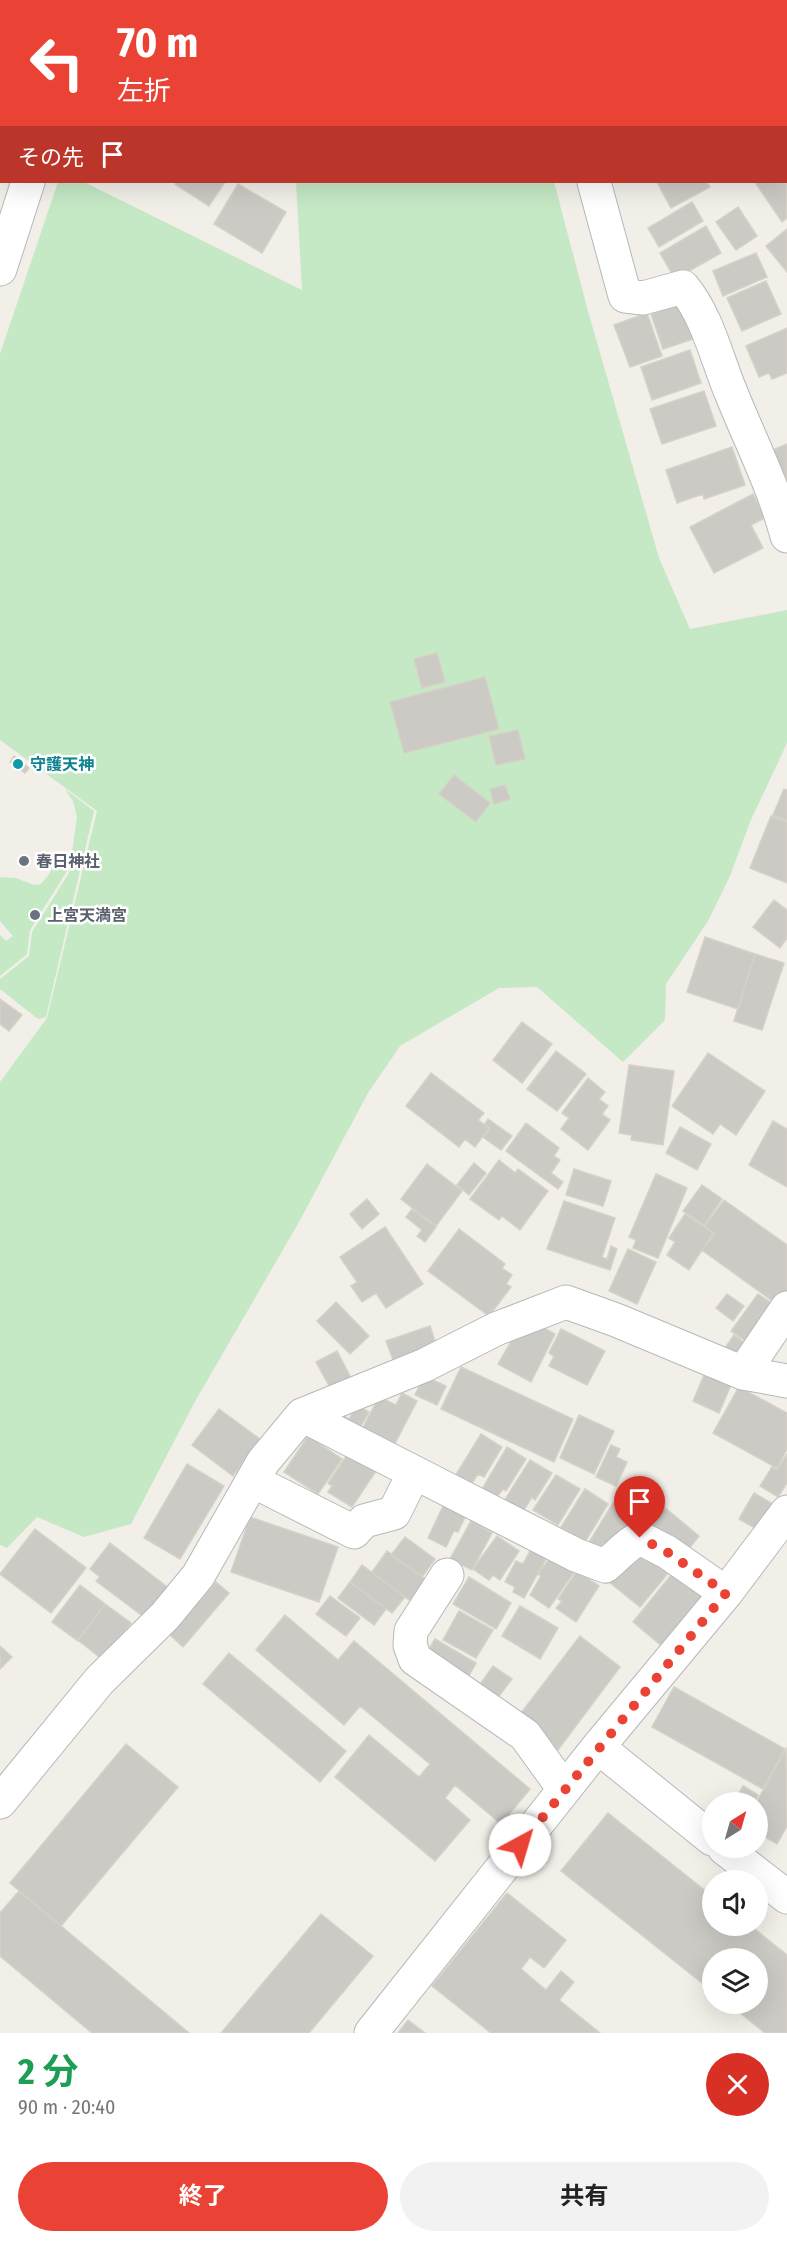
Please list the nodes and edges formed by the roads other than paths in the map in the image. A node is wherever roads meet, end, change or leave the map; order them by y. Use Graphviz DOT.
graph roads {
  1 [pos="28,183"];
  2 [pos="594,183"];
  3 [pos="0,269"];
  4 [pos="784,514"];
  5 [pos="787,1308"];
  6 [pos="742,1373"];
  7 [pos="787,1381"];
  8 [pos="302,1415"];
  9 [pos="414,1473"];
  10 [pos="253,1481"];
  11 [pos="787,1512"];
  12 [pos="447,1575"];
  13 [pos="726,1593"];
  14 [pos="598,1747"];
  15 [pos="564,1789"];
  16 [pos="0,1802"];
  17 [pos="702,1831"];
  18 [pos="737,1858"];
  19 [pos="787,1897"];
  20 [pos="371,2033"];
  1 -- 3 [label="street"];
  2 -- 4 [label="street"];
  5 -- 6 [label="street"];
  6 -- 7 [label="street"];
  6 -- 8 [label="street"];
  8 -- 9 [label="street"];
  8 -- 10 [label="street"];
  9 -- 10 [label="street"];
  9 -- 13 [label="street"];
  10 -- 16 [label="street"];
  11 -- 13 [label="street"];
  12 -- 15 [label="street"];
  13 -- 14 [label="street"];
  14 -- 15 [label="street"];
  14 -- 17 [label="street"];
  15 -- 20 [label="street"];
  18 -- 19 [label="street"];
}
